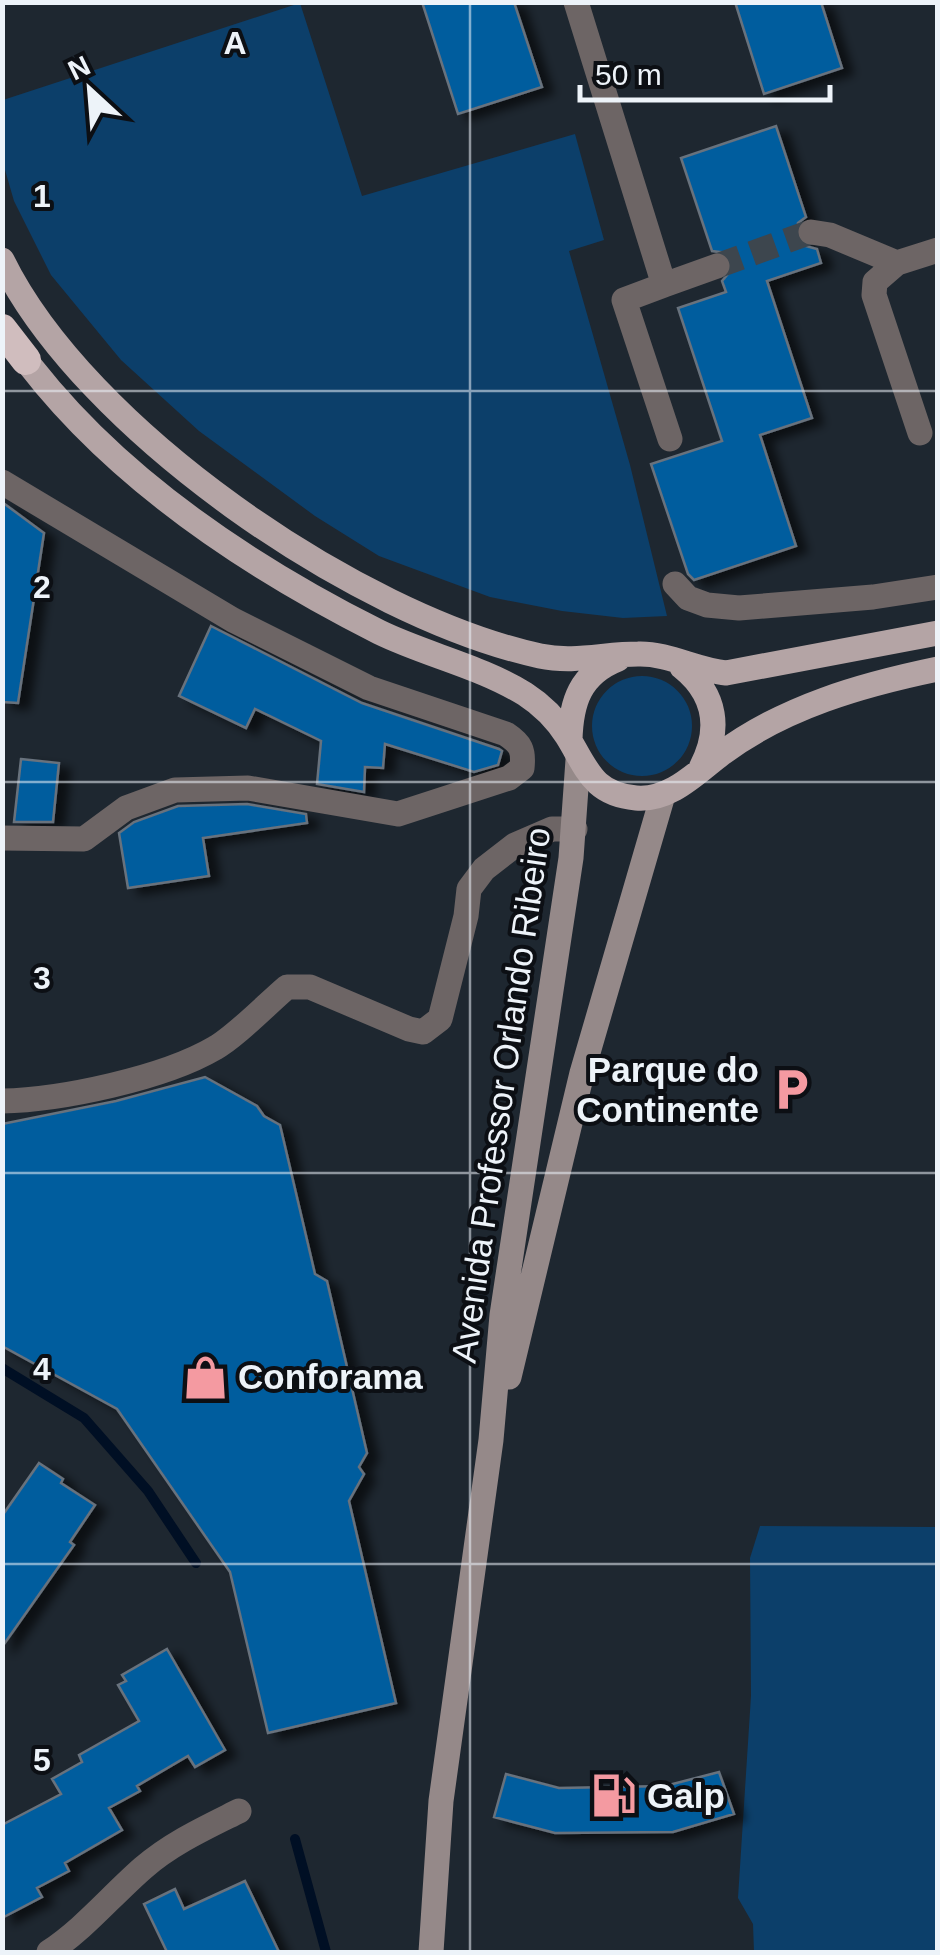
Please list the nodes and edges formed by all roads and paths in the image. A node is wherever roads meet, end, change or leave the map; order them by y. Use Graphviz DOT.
graph roads {
  1 [pos="576,2"];
  2 [pos="811,232"];
  3 [pos="938,250"];
  4 [pos="2,260"];
  5 [pos="897,263"];
  6 [pos="717,266"];
  7 [pos="664,286"];
  8 [pos="2,327"];
  9 [pos="26,360"];
  10 [pos="920,433"];
  11 [pos="670,439"];
  12 [pos="2,482"];
  13 [pos="675,584"];
  14 [pos="938,586"];
  15 [pos="938,633"];
  16 [pos="649,654"];
  17 [pos="938,669"];
  18 [pos="574,750"];
  19 [pos="690,779"];
  20 [pos="663,795"];
  21 [pos="575,830"];
  22 [pos="2,838"];
  23 [pos="2,1100"];
  24 [pos="492,1440"];
  25 [pos="238,1811"];
  26 [pos="49,1952"];
  27 [pos="431,1952"];
  1 -- 7 [label="street"];
  2 -- 5 [label="street"];
  3 -- 5 [label="street"];
  4 -- 16 [label="main road"];
  5 -- 10 [label="street"];
  6 -- 7 [label="street"];
  7 -- 11 [label="street"];
  8 -- 9 [label="highway"];
  9 -- 18 [label="main road"];
  12 -- 22 [label="street"];
  13 -- 14 [label="street"];
  15 -- 16 [label="main road"];
  16 -- 18 [label="main road"];
  16 -- 19 [label="main road"];
  17 -- 19 [label="main road"];
  18 -- 20 [label="main road"];
  18 -- 21 [label="main road, Avenida Professor Orlando Ribeiro"];
  19 -- 20 [label="main road"];
  20 -- 24 [label="main road, Avenida Professor Orlando Ribeiro"];
  21 -- 23 [label="street"];
  21 -- 24 [label="main road, Avenida Professor Orlando Ribeiro"];
  24 -- 27 [label="main road, Avenida Professor Orlando Ribeiro"];
  25 -- 26 [label="street"];
}
